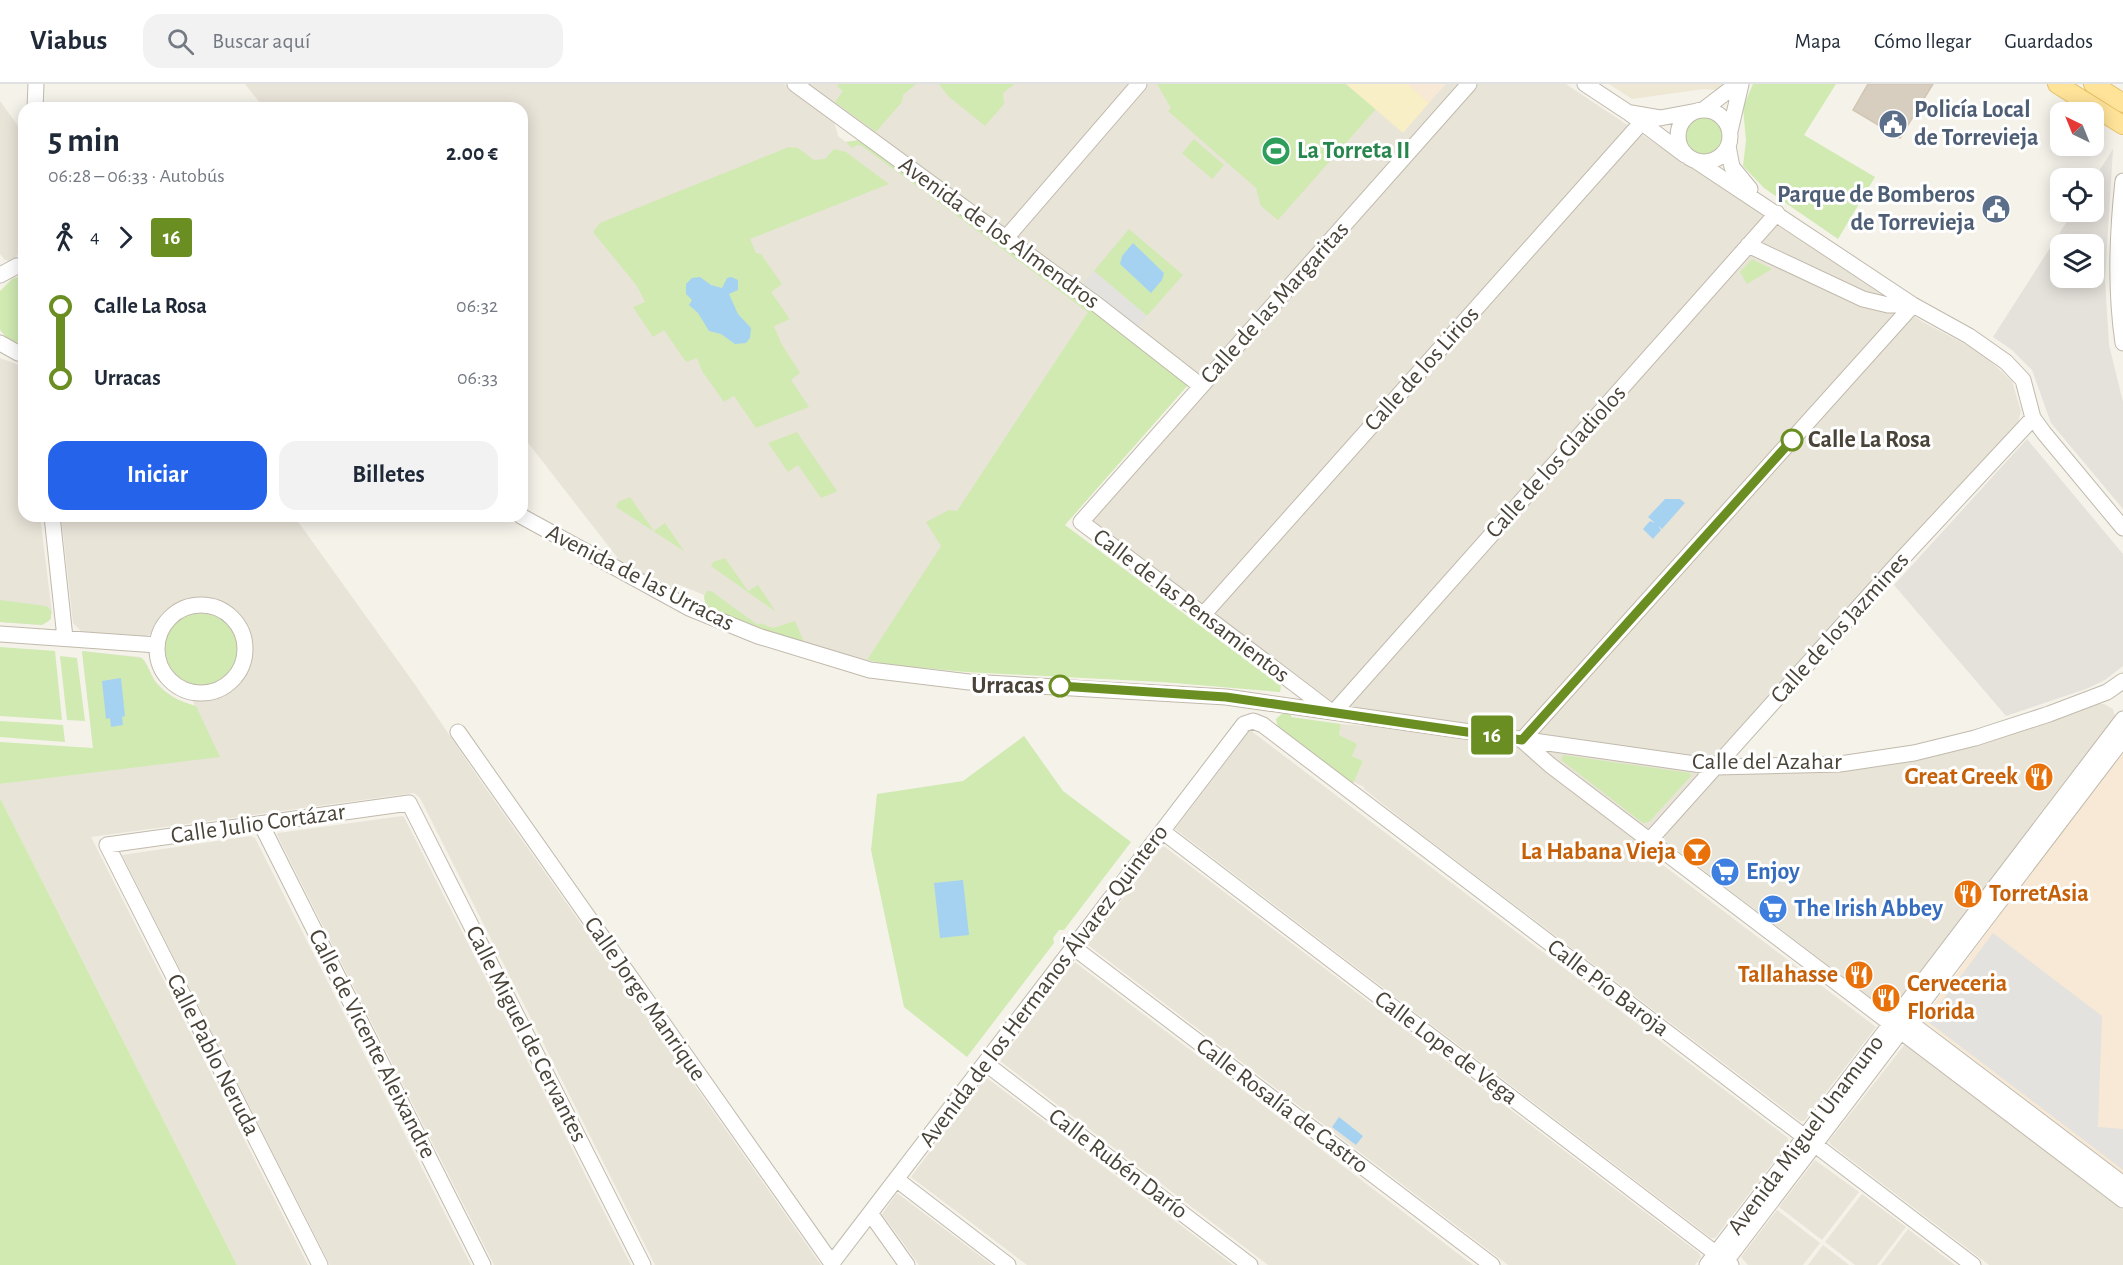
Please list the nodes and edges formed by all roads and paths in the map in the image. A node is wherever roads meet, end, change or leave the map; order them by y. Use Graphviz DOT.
graph roads {
  1 [pos="36,84"];
  2 [pos="795,84"];
  3 [pos="1138,84"];
  4 [pos="1469,84"];
  5 [pos="1585,84"];
  6 [pos="1739,84"];
  7 [pos="2057,84"];
  8 [pos="2093,84"];
  9 [pos="35,102"];
  10 [pos="2123,103"];
  11 [pos="1699,111"];
  12 [pos="1629,112"];
  13 [pos="1641,123"];
  14 [pos="2123,125"];
  15 [pos="1729,138"];
  16 [pos="1692,158"];
  17 [pos="2123,181"];
  18 [pos="1758,201"];
  19 [pos="1777,213"];
  20 [pos="1006,238"];
  21 [pos="1748,245"];
  22 [pos="18,267"];
  23 [pos="1,272"];
  24 [pos="1913,305"];
  25 [pos="0,343"];
  26 [pos="2123,343"];
  27 [pos="18,353"];
  28 [pos="1201,386"];
  29 [pos="2033,418"];
  30 [pos="528,520"];
  31 [pos="53,522"];
  32 [pos="1081,522"];
  33 [pos="2123,528"];
  34 [pos="1203,615"];
  35 [pos="0,634"];
  36 [pos="65,638"];
  37 [pos="150,645"];
  38 [pos="2123,681"];
  39 [pos="1272,703"];
  40 [pos="1332,711"];
  41 [pos="2123,719"];
  42 [pos="1263,725"];
  43 [pos="458,732"];
  44 [pos="2123,739"];
  45 [pos="1522,740"];
  46 [pos="1716,767"];
  47 [pos="409,802"];
  48 [pos="261,824"];
  49 [pos="1162,831"];
  50 [pos="1649,841"];
  51 [pos="107,846"];
  52 [pos="1073,947"];
  53 [pos="1900,1025"];
  54 [pos="985,1063"];
  55 [pos="1809,1141"];
  56 [pos="896,1179"];
  57 [pos="2123,1184"];
  58 [pos="2123,1200"];
  59 [pos="870,1213"];
  60 [pos="1720,1262"];
  61 [pos="832,1264"];
  62 [pos="320,1265"];
  63 [pos="483,1265"];
  64 [pos="643,1265"];
  65 [pos="907,1265"];
  66 [pos="1008,1265"];
  67 [pos="1250,1265"];
  68 [pos="1492,1265"];
  69 [pos="1973,1265"];
  1 -- 9 [label="street"];
  2 -- 20 [label="street, Avenida de los Almendros"];
  3 -- 20 [label="street"];
  4 -- 28 [label="street, Calle de las Margaritas"];
  5 -- 12 [label="street"];
  6 -- 11 [label="street"];
  6 -- 15 [label="street"];
  7 -- 14 [label="main road"];
  8 -- 10 [label="main road"];
  11 -- 12 [label="street"];
  11 -- 15 [label="street"];
  11 -- 16 [label="street"];
  12 -- 13 [label="street"];
  13 -- 16 [label="street"];
  13 -- 34 [label="street, Calle de los Lirios"];
  15 -- 16 [label="street"];
  15 -- 18 [label="street"];
  16 -- 18 [label="street"];
  17 -- 26 [label="street"];
  18 -- 19 [label="street"];
  19 -- 21 [label="street, Calle de los Gladiolos"];
  19 -- 24 [label="street"];
  20 -- 28 [label="street, Avenida de los Almendros"];
  21 -- 24 [label="street"];
  21 -- 40 [label="street, Calle de los Gladiolos"];
  22 -- 23 [label="street"];
  24 -- 29 [label="street"];
  24 -- 45 [label="street"];
  25 -- 27 [label="street"];
  28 -- 32 [label="street, Calle de las Margaritas"];
  29 -- 33 [label="street"];
  29 -- 46 [label="street, Calle de los Jazmines"];
  30 -- 39 [label="street, Avenida de las Urracas"];
  31 -- 36 [label="street"];
  32 -- 34 [label="street, Calle de las Pensamientos"];
  34 -- 40 [label="street, Calle de las Pensamientos"];
  35 -- 36 [label="street"];
  36 -- 37 [label="street"];
  37 -- 37 [label="street"];
  38 -- 46 [label="street, Calle del Azahar"];
  39 -- 40 [label="street, Avenida de las Urracas"];
  39 -- 42 [label="street"];
  40 -- 45 [label="street, Calle del Azahar"];
  41 -- 53 [label="street, Avenida Miguel Unamuno"];
  42 -- 49 [label="street, Avenida de los Hermanos Álvarez Quintero"];
  42 -- 55 [label="street, Calle Pío Baroja"];
  43 -- 61 [label="street, Calle Jorge Manrique"];
  44 -- 53 [label="street"];
  45 -- 46 [label="street, Calle del Azahar"];
  45 -- 50 [label="street"];
  46 -- 50 [label="street, Calle de los Jazmines"];
  47 -- 48 [label="street, Calle Julio Cortázar"];
  47 -- 64 [label="street, Calle Miguel de Cervantes"];
  48 -- 51 [label="street, Calle Julio Cortázar"];
  48 -- 63 [label="street, Calle de Vicente Aleixandre"];
  49 -- 52 [label="street, Avenida de los Hermanos Álvarez Quintero"];
  49 -- 60 [label="street, Calle Lope de Vega"];
  50 -- 53 [label="street"];
  51 -- 62 [label="street, Calle Pablo Neruda"];
  52 -- 54 [label="street, Avenida de los Hermanos Álvarez Quintero"];
  52 -- 68 [label="street, Calle Rosalía de Castro"];
  53 -- 55 [label="street, Avenida Miguel Unamuno"];
  53 -- 57 [label="street"];
  53 -- 58 [label="street"];
  54 -- 56 [label="street, Avenida de los Hermanos Álvarez Quintero"];
  54 -- 67 [label="street, Calle Rubén Darío"];
  55 -- 60 [label="street, Avenida Miguel Unamuno"];
  55 -- 69 [label="street, Calle Pío Baroja"];
  56 -- 59 [label="street, Avenida de los Hermanos Álvarez Quintero"];
  56 -- 66 [label="street"];
  59 -- 61 [label="street, Avenida de los Hermanos Álvarez Quintero"];
  59 -- 65 [label="street"];
}
